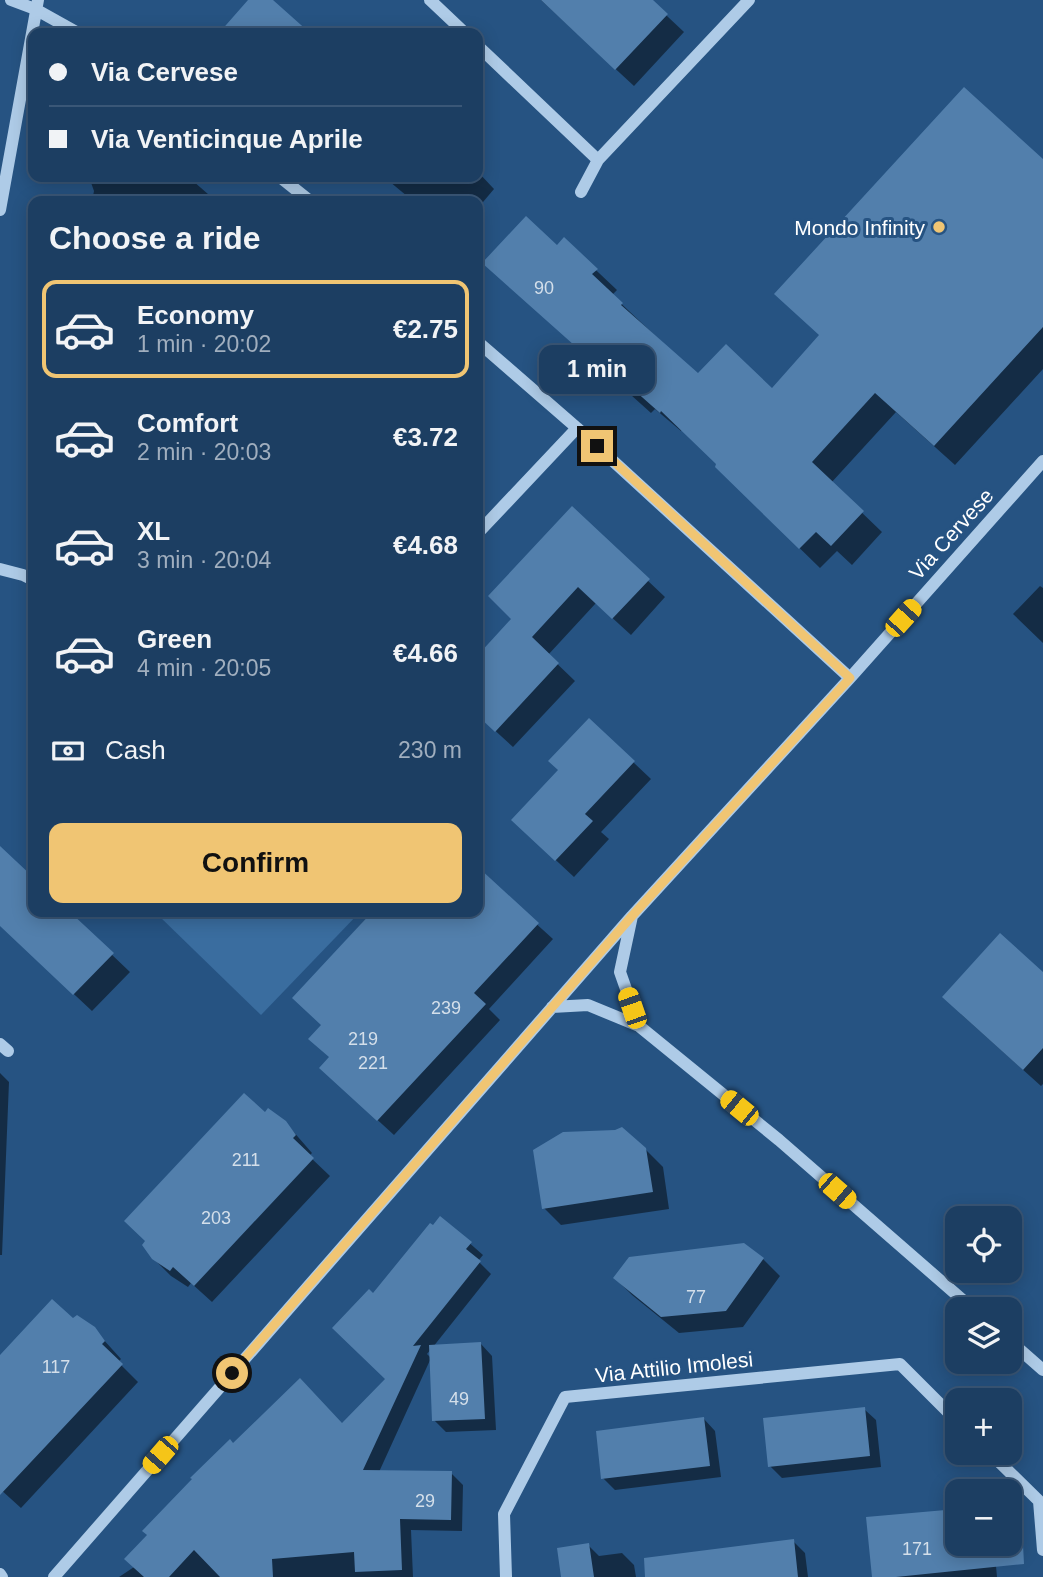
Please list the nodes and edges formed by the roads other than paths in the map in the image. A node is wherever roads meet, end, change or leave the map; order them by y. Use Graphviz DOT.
graph roads {
  1 [pos="11,0"];
  2 [pos="430,0"];
  3 [pos="749,0"];
  4 [pos="36,4"];
  5 [pos="32,28"];
  6 [pos="71,28"];
  7 [pos="460,28"];
  8 [pos="28,50"];
  9 [pos="483,51"];
  10 [pos="598,160"];
  11 [pos="286,182"];
  12 [pos="581,192"];
  13 [pos="304,196"];
  14 [pos="0,210"];
  15 [pos="483,346"];
  16 [pos="577,428"];
  17 [pos="1043,461"];
  18 [pos="483,528"];
  19 [pos="0,569"];
  20 [pos="28,578"];
  21 [pos="850,678"];
  22 [pos="632,916"];
  23 [pos="552,1007"];
  24 [pos="639,1026"];
  25 [pos="959,1297"];
  26 [pos="1022,1352"];
  27 [pos="1043,1370"];
  28 [pos="945,1409"];
  29 [pos="1002,1465"];
  30 [pos="1043,1550"];
  31 [pos="54,1577"];
  32 [pos="506,1577"];
  1 -- 4 [label="street"];
  2 -- 7 [label="street"];
  3 -- 10 [label="street"];
  4 -- 5 [label="street"];
  4 -- 6 [label="street"];
  8 -- 14 [label="street"];
  9 -- 10 [label="street"];
  10 -- 12 [label="street"];
  11 -- 13 [label="street"];
  15 -- 16 [label="street"];
  16 -- 18 [label="street"];
  16 -- 21 [label="street"];
  17 -- 21 [label="street, Via Cervese"];
  19 -- 20 [label="street"];
  21 -- 22 [label="street, Via Cervese"];
  22 -- 23 [label="street, Via Cervese"];
  22 -- 24 [label="street"];
  23 -- 24 [label="street"];
  23 -- 31 [label="street, Via Cervese"];
  24 -- 25 [label="street"];
  26 -- 27 [label="street"];
  28 -- 32 [label="street, Via Attilio Imolesi"];
  29 -- 30 [label="street"];
}
